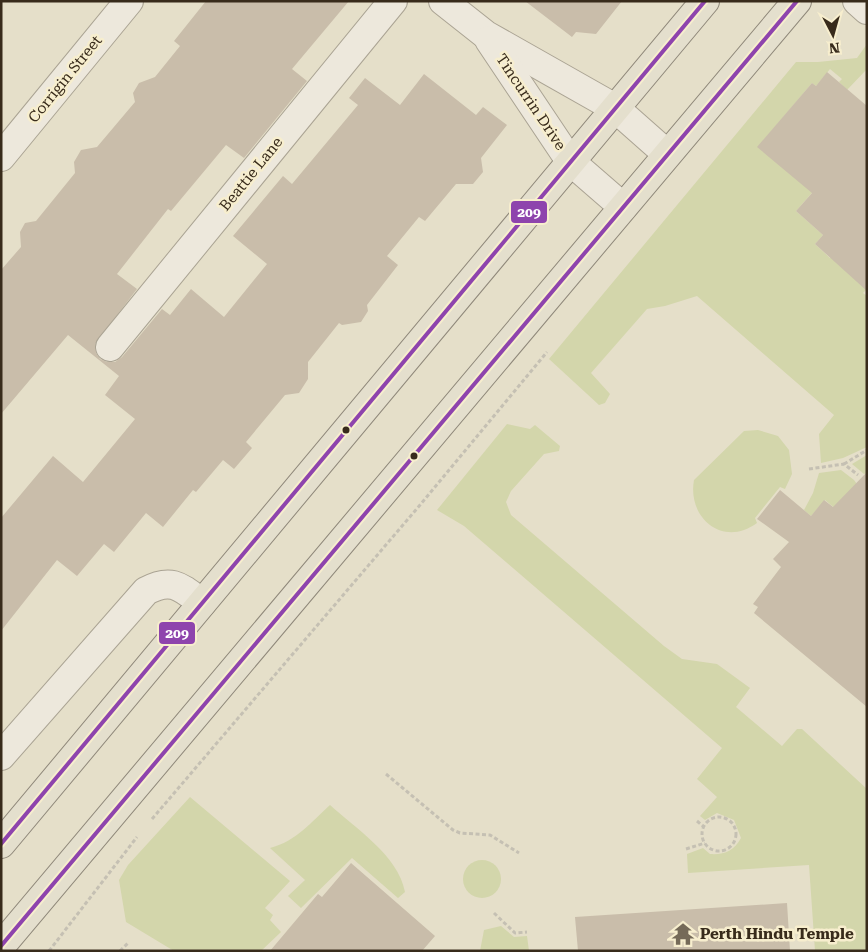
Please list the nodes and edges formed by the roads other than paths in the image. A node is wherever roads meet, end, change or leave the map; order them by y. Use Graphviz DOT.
graph roads {
  1 [pos="129,1"];
  2 [pos="393,1"];
  3 [pos="443,1"];
  4 [pos="705,1"];
  5 [pos="797,1"];
  6 [pos="857,1"];
  7 [pos="867,10"];
  8 [pos="486,35"];
  9 [pos="614,108"];
  10 [pos="667,154"];
  11 [pos="1,158"];
  12 [pos="570,161"];
  13 [pos="624,206"];
  14 [pos="110,347"];
  15 [pos="202,603"];
  16 [pos="1,756"];
  17 [pos="1,844"];
  18 [pos="1,946"];
  1 -- 11 [label="street, Corrigin Street"];
  2 -- 14 [label="street, Beattie Lane"];
  3 -- 8 [label="street, Tincurrin Drive"];
  4 -- 9 [label="main road"];
  5 -- 10 [label="main road"];
  6 -- 7 [label="street"];
  8 -- 9 [label="street, Tincurrin Drive"];
  8 -- 12 [label="street, Tincurrin Drive"];
  9 -- 10 [label="street, Tincurrin Drive"];
  9 -- 12 [label="main road"];
  10 -- 13 [label="main road"];
  12 -- 13 [label="street, Tincurrin Drive"];
  12 -- 15 [label="main road"];
  13 -- 18 [label="main road"];
  15 -- 16 [label="street"];
  15 -- 17 [label="main road"];
}
